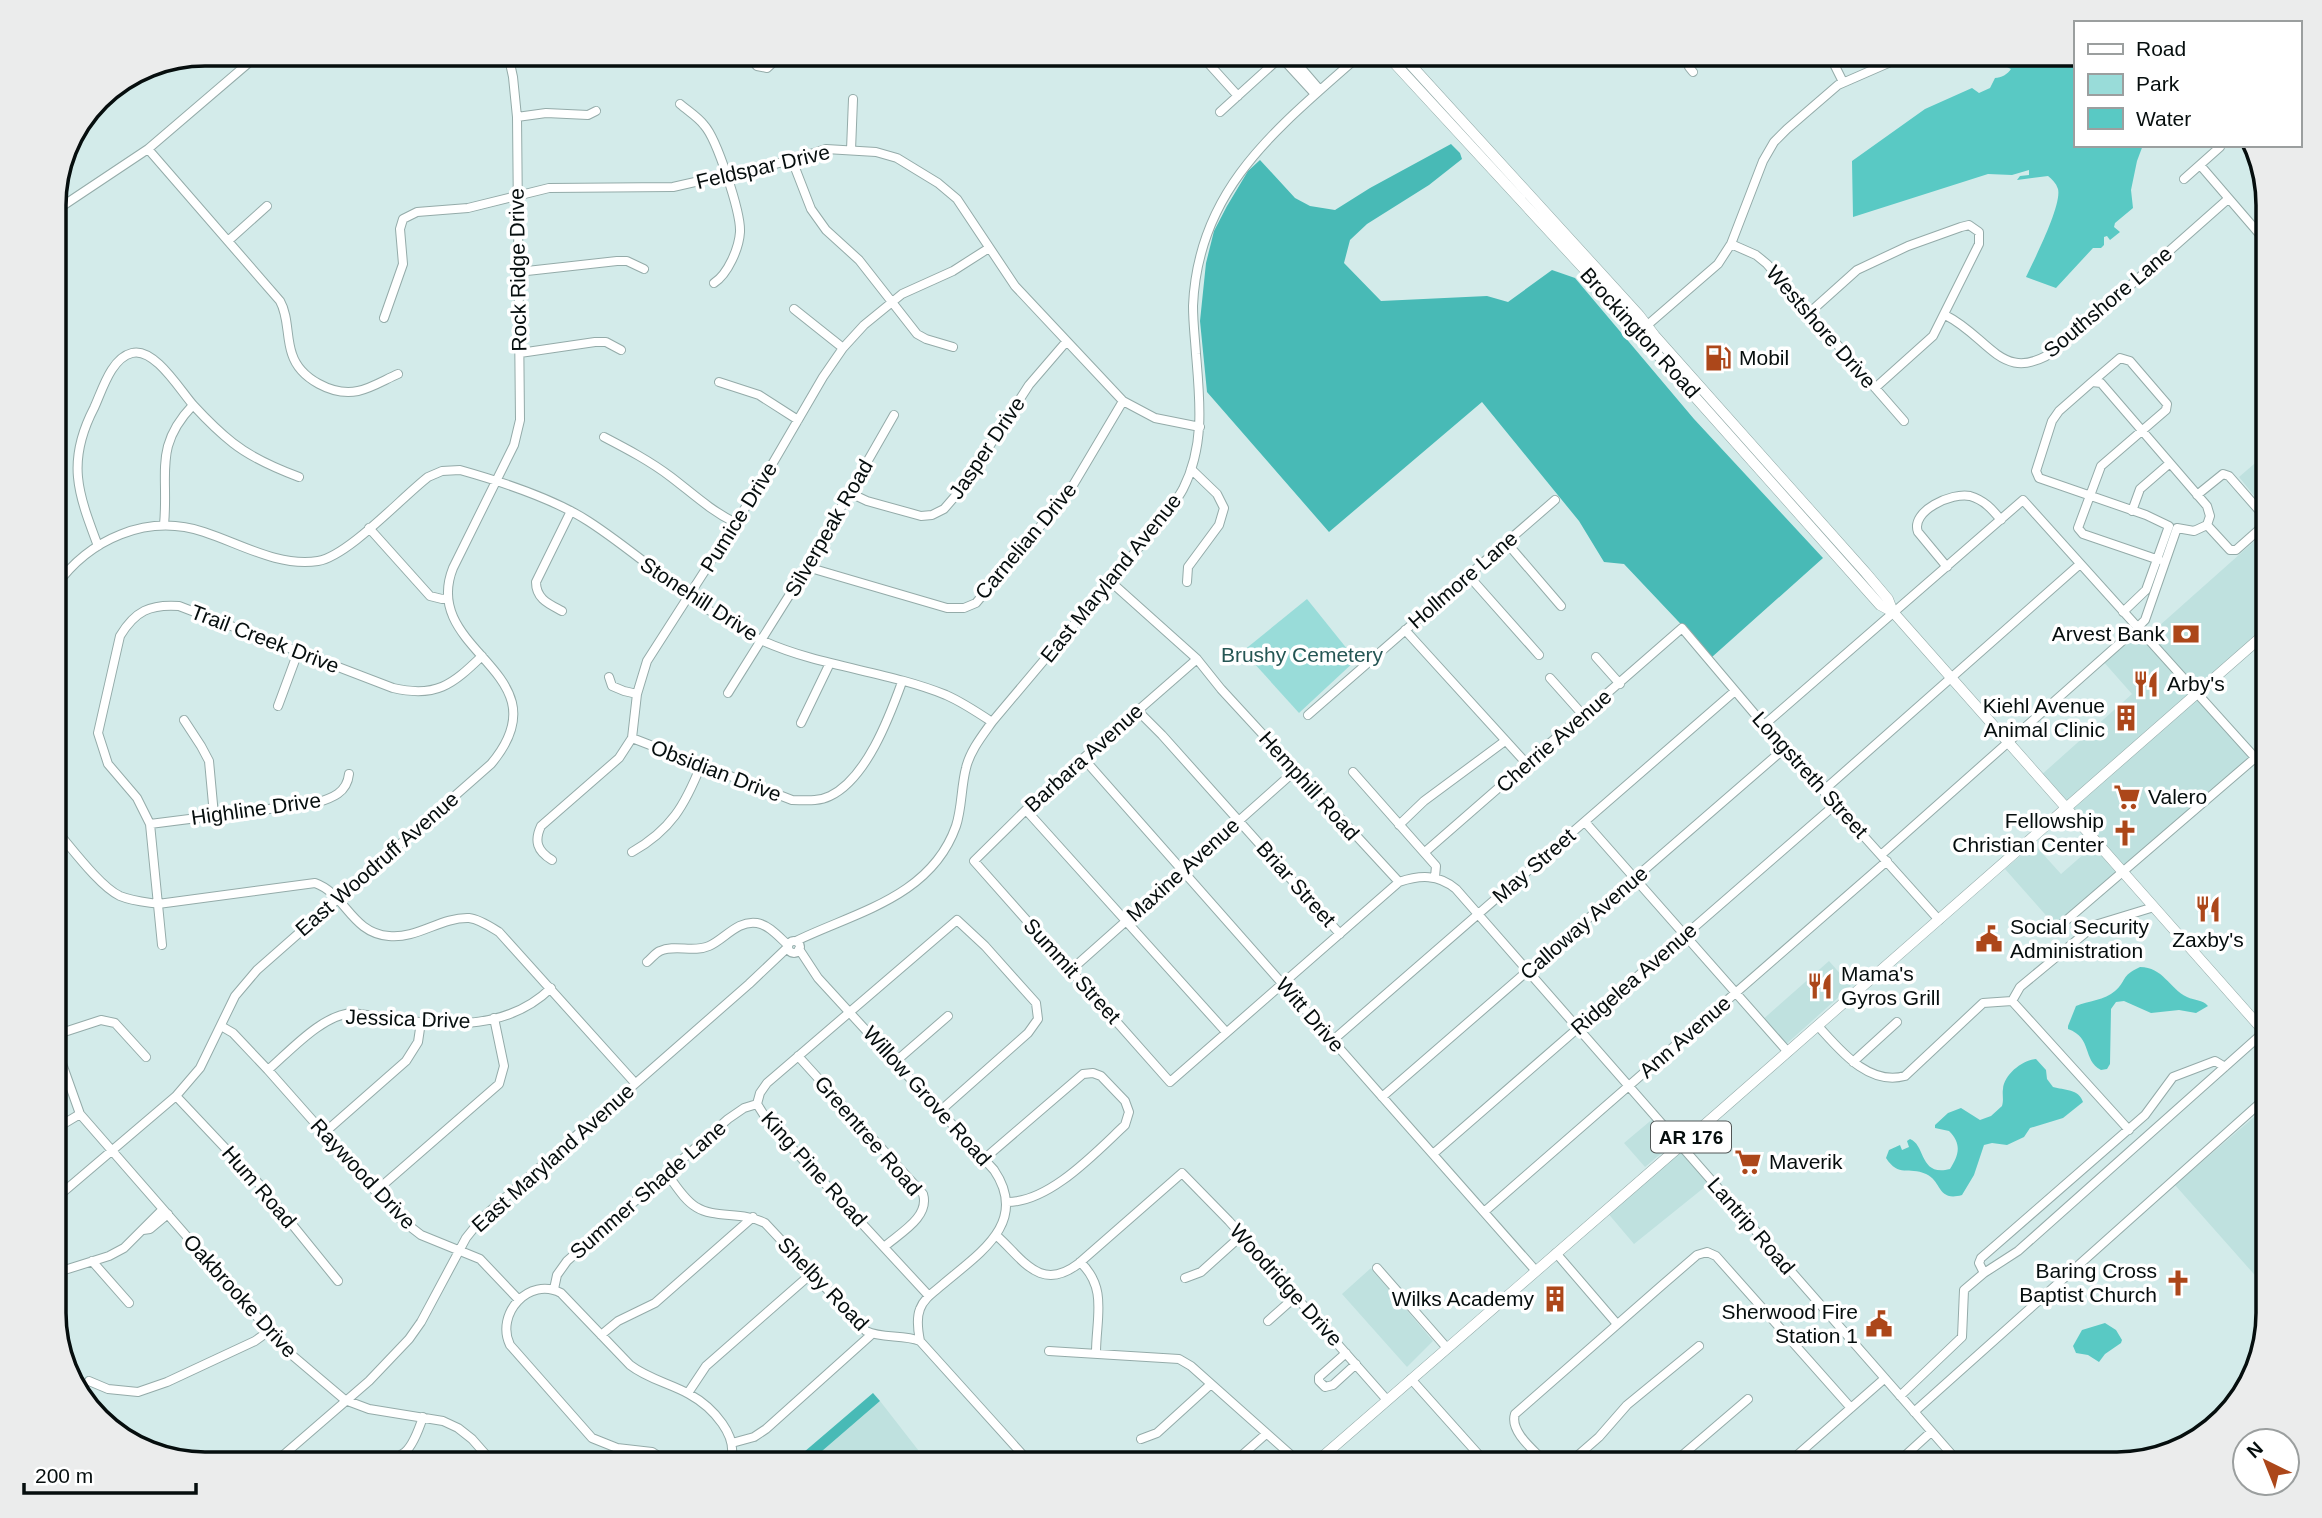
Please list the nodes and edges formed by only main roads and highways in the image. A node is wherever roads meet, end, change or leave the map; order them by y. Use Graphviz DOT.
graph roads {
  1 [pos="1398,66"];
  2 [pos="1412,66"];
  3 [pos="1643,329"];
  4 [pos="2256,642"];
  5 [pos="2067,808"];
  6 [pos="2256,1022"];
  7 [pos="1328,1452"];
  1 -- 3 [label="main road, Brockington Road"];
  2 -- 3 [label="main road, Brockington Road"];
  3 -- 5 [label="main road, Brockington Road"];
  4 -- 5 [label="main road, AR 176"];
  5 -- 6 [label="main road, Brockington Road"];
  5 -- 7 [label="main road, AR 176"];
}
